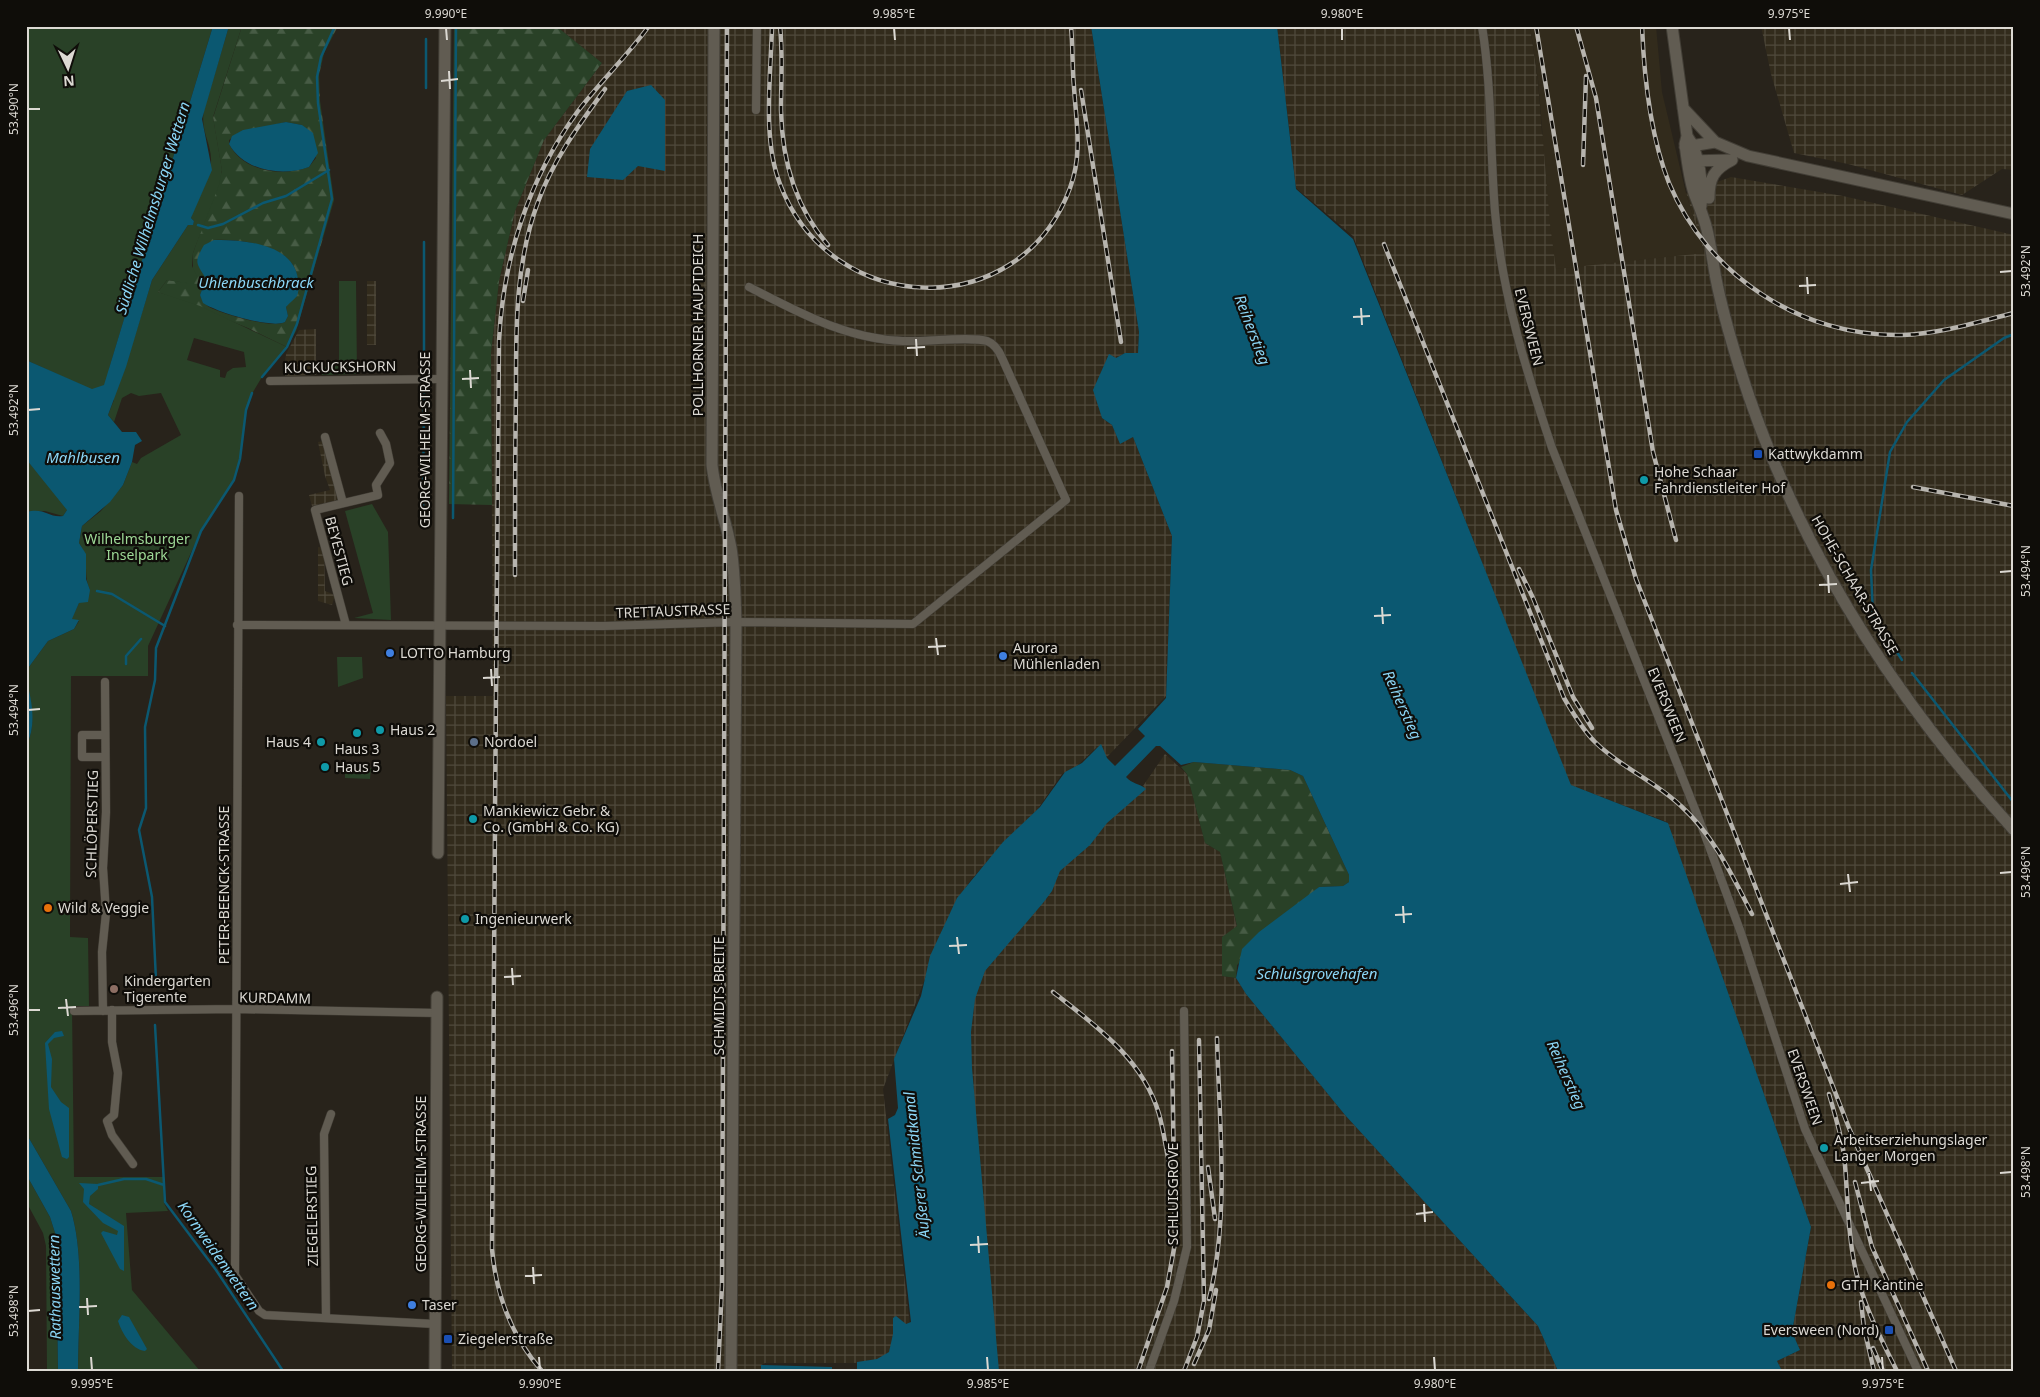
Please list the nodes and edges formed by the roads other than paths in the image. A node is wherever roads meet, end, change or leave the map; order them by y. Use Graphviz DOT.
graph roads {
  1 [pos="445,26"];
  2 [pos="714,26"];
  3 [pos="757,26"];
  4 [pos="1482,26"];
  5 [pos="1672,26"];
  6 [pos="1682,106"];
  7 [pos="756,110"];
  8 [pos="1715,142"];
  9 [pos="1688,143"];
  10 [pos="1748,156"];
  11 [pos="1732,160"];
  12 [pos="1692,161"];
  13 [pos="2014,214"];
  14 [pos="1707,230"];
  15 [pos="749,287"];
  16 [pos="441,379"];
  17 [pos="270,381"];
  18 [pos="380,433"];
  19 [pos="325,438"];
  20 [pos="239,496"];
  21 [pos="342,503"];
  22 [pos="736,622"];
  23 [pos="237,625"];
  24 [pos="346,625"];
  25 [pos="439,626"];
  26 [pos="105,682"];
  27 [pos="105,735"];
  28 [pos="105,757"];
  29 [pos="2014,830"];
  30 [pos="438,853"];
  31 [pos="437,997"];
  32 [pos="236,1009"];
  33 [pos="108,1010"];
  34 [pos="74,1011"];
  35 [pos="1184,1011"];
  36 [pos="437,1013"];
  37 [pos="331,1114"];
  38 [pos="133,1164"];
  39 [pos="326,1318"];
  40 [pos="435,1324"];
  41 [pos="435,1371"];
  42 [pos="731,1371"];
  43 [pos="1149,1371"];
  44 [pos="1918,1371"];
  1 -- 16 [label="main road, GEORG-WILHELM-STRASSE"];
  2 -- 22 [label="main road, POLLHORNER HAUPTDEICH"];
  3 -- 7 [label="street"];
  4 -- 44 [label="street, EVERSWEEN"];
  5 -- 6 [label="main road, HOHE-SCHAAR-STRASSE"];
  6 -- 8 [label="main road"];
  6 -- 9 [label="main road, HOHE-SCHAAR-STRASSE"];
  8 -- 9 [label="main road"];
  8 -- 10 [label="main road"];
  9 -- 12 [label="main road, HOHE-SCHAAR-STRASSE"];
  10 -- 11 [label="main road"];
  10 -- 13 [label="main road"];
  11 -- 12 [label="main road"];
  11 -- 14 [label="main road"];
  12 -- 14 [label="main road, HOHE-SCHAAR-STRASSE"];
  14 -- 29 [label="main road, HOHE-SCHAAR-STRASSE"];
  15 -- 22 [label="street, TRETTAUSTRASSE"];
  16 -- 17 [label="street, KUCKUCKSHORN"];
  16 -- 25 [label="main road, GEORG-WILHELM-STRASSE"];
  18 -- 21 [label="street, BEYESTIEG"];
  19 -- 21 [label="street, BEYESTIEG"];
  20 -- 23 [label="street, PETER-BEENCK-STRASSE"];
  21 -- 24 [label="street, BEYESTIEG"];
  22 -- 25 [label="street, TRETTAUSTRASSE"];
  22 -- 42 [label="main road, SCHMIDTS BREITE"];
  23 -- 24 [label="street, TRETTAUSTRASSE"];
  23 -- 32 [label="street, PETER-BEENCK-STRASSE"];
  24 -- 25 [label="street, TRETTAUSTRASSE"];
  25 -- 30 [label="main road, GEORG-WILHELM-STRASSE"];
  26 -- 27 [label="street, SCHLÖPERSTIEG"];
  27 -- 28 [label="street, SCHLÖPERSTIEG"];
  27 -- 28 [label="street, SCHLÖPERSTIEG"];
  28 -- 33 [label="street, SCHLÖPERSTIEG"];
  31 -- 36 [label="main road, GEORG-WILHELM-STRASSE"];
  32 -- 33 [label="street, KURDAMM"];
  32 -- 36 [label="street, KURDAMM"];
  32 -- 39 [label="street, PETER-BEENCK-STRASSE"];
  33 -- 34 [label="street, KURDAMM"];
  33 -- 38 [label="street"];
  35 -- 43 [label="street, SCHLUISGROVE"];
  36 -- 40 [label="main road, GEORG-WILHELM-STRASSE"];
  37 -- 39 [label="street, ZIEGELERSTIEG"];
  39 -- 40 [label="street"];
  40 -- 41 [label="main road, GEORG-WILHELM-STRASSE"];
}
